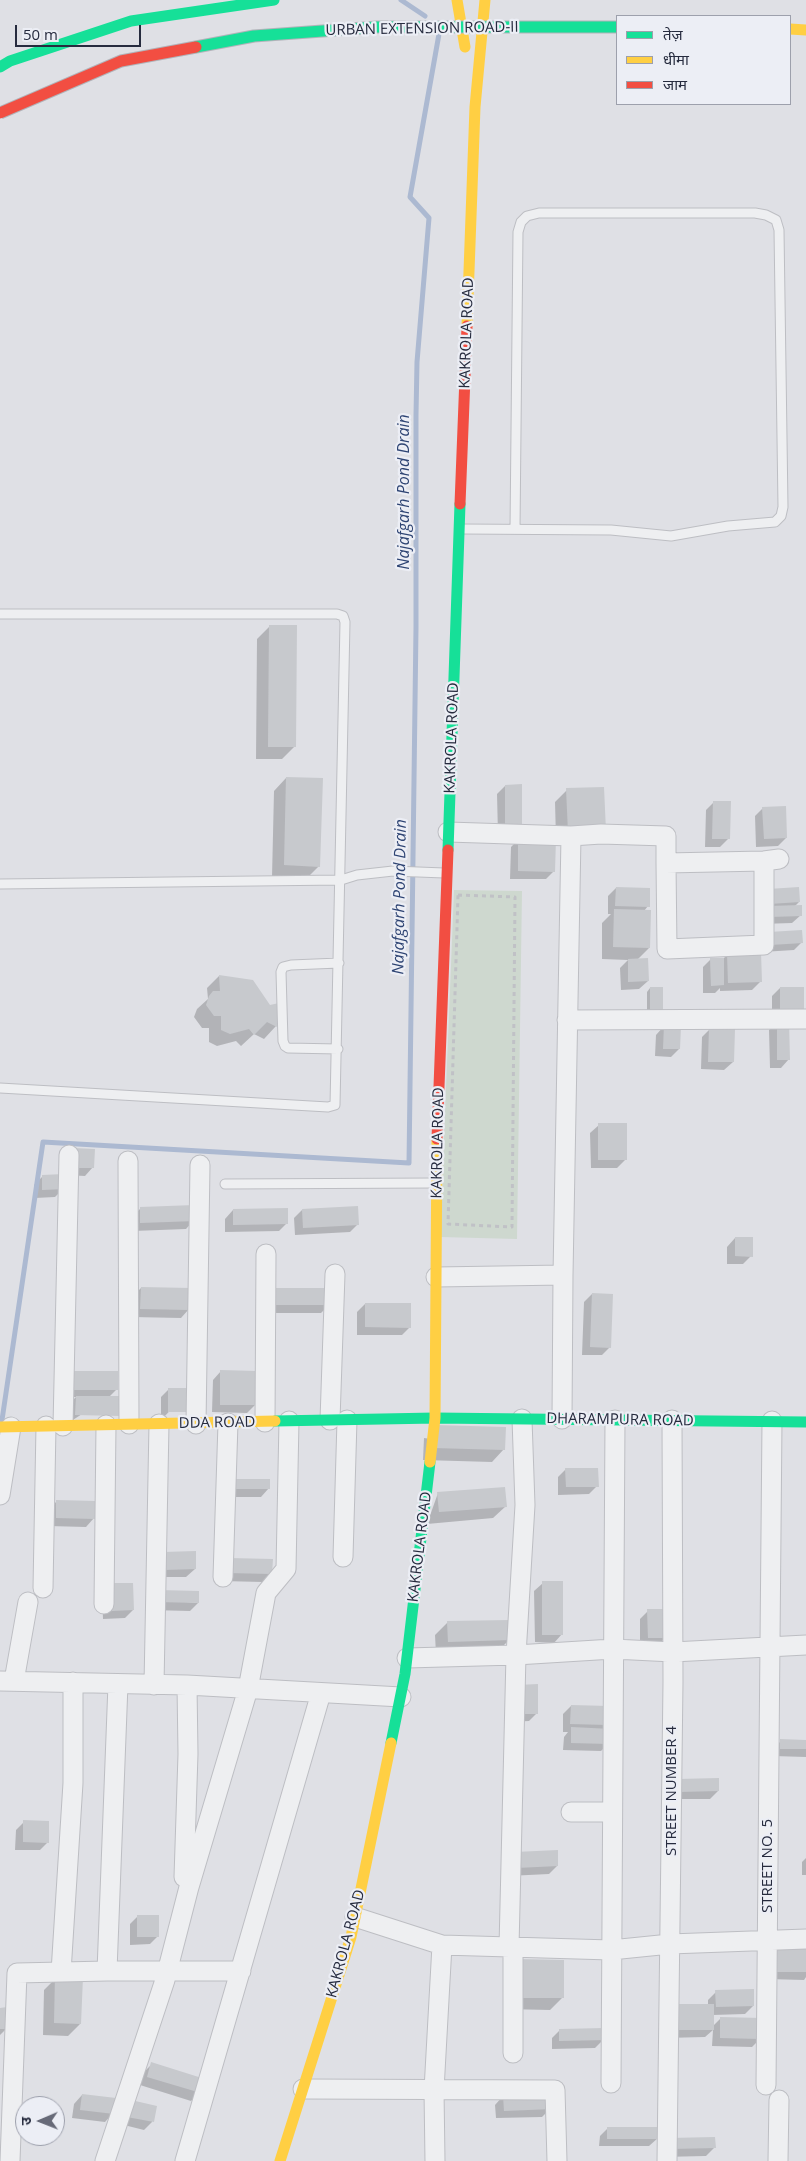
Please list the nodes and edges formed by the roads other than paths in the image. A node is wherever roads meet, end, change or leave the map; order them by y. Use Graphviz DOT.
graph roads {
  1 [pos="274,0"];
  2 [pos="457,0"];
  3 [pos="486,0"];
  4 [pos="616,27"];
  5 [pos="791,30"];
  6 [pos="806,30"];
  7 [pos="0,67"];
  8 [pos="475,107"];
  9 [pos="0,113"];
  10 [pos="460,529"];
  11 [pos="515,529"];
  12 [pos="0,614"];
  13 [pos="448,832"];
  14 [pos="571,836"];
  15 [pos="666,863"];
  16 [pos="447,874"];
  17 [pos="341,880"];
  18 [pos="0,884"];
  19 [pos="339,963"];
  20 [pos="806,1019"];
  21 [pos="567,1020"];
  22 [pos="338,1049"];
  23 [pos="0,1088"];
  24 [pos="69,1155"];
  25 [pos="128,1161"];
  26 [pos="200,1165"];
  27 [pos="436,1183"];
  28 [pos="225,1184"];
  29 [pos="266,1254"];
  30 [pos="334,1274"];
  31 [pos="563,1275"];
  32 [pos="436,1277"];
  33 [pos="435,1418"];
  34 [pos="522,1419"];
  35 [pos="562,1419"];
  36 [pos="338,1420"];
  37 [pos="615,1420"];
  38 [pos="672,1420"];
  39 [pos="289,1421"];
  40 [pos="772,1421"];
  41 [pos="265,1422"];
  42 [pos="806,1422"];
  43 [pos="228,1423"];
  44 [pos="128,1424"];
  45 [pos="159,1424"];
  46 [pos="196,1424"];
  47 [pos="106,1425"];
  48 [pos="54,1426"];
  49 [pos="4,1427"];
  50 [pos="0,1495"];
  51 [pos="342,1557"];
  52 [pos="223,1577"];
  53 [pos="43,1588"];
  54 [pos="28,1602"];
  55 [pos="104,1604"];
  56 [pos="806,1645"];
  57 [pos="769,1647"];
  58 [pos="613,1649"];
  59 [pos="673,1652"];
  60 [pos="516,1654"];
  61 [pos="407,1658"];
  62 [pos="73,1682"];
  63 [pos="4,1684"];
  64 [pos="118,1684"];
  65 [pos="154,1684"];
  66 [pos="187,1685"];
  67 [pos="248,1689"];
  68 [pos="321,1693"];
  69 [pos="400,1698"];
  70 [pos="571,1812"];
  71 [pos="612,1812"];
  72 [pos="183,1908"];
  73 [pos="355,1917"];
  74 [pos="768,1939"];
  75 [pos="806,1939"];
  76 [pos="670,1944"];
  77 [pos="442,1945"];
  78 [pos="511,1947"];
  79 [pos="611,1950"];
  80 [pos="168,1970"];
  81 [pos="107,1971"];
  82 [pos="241,1971"];
  83 [pos="61,1972"];
  84 [pos="8,1973"];
  85 [pos="513,2053"];
  86 [pos="611,2083"];
  87 [pos="766,2085"];
  88 [pos="303,2089"];
  89 [pos="434,2090"];
  90 [pos="779,2100"];
  91 [pos="10,2161"];
  92 [pos="105,2161"];
  93 [pos="185,2161"];
  94 [pos="280,2161"];
  95 [pos="435,2161"];
  96 [pos="557,2161"];
  97 [pos="667,2161"];
  98 [pos="778,2161"];
  1 -- 7 [label="main road"];
  2 -- 8 [label="main road"];
  3 -- 8 [label="main road"];
  4 -- 9 [label="main road, URBAN EXTENSION ROAD-II, bridge"];
  5 -- 6 [label="main road"];
  8 -- 10 [label="main road, KAKROLA ROAD"];
  10 -- 11 [label="lane"];
  10 -- 13 [label="main road, KAKROLA ROAD"];
  11 -- 11 [label="lane"];
  12 -- 17 [label="lane"];
  13 -- 14 [label="street"];
  13 -- 16 [label="main road, KAKROLA ROAD"];
  14 -- 15 [label="street"];
  14 -- 21 [label="street"];
  15 -- 15 [label="street"];
  16 -- 17 [label="lane"];
  16 -- 27 [label="main road, KAKROLA ROAD"];
  17 -- 18 [label="lane"];
  17 -- 19 [label="lane"];
  19 -- 22 [label="lane"];
  19 -- 22 [label="lane"];
  20 -- 21 [label="street"];
  21 -- 31 [label="street"];
  22 -- 23 [label="lane"];
  24 -- 48 [label="street"];
  25 -- 44 [label="street"];
  26 -- 46 [label="street"];
  27 -- 28 [label="lane"];
  27 -- 32 [label="main road, KAKROLA ROAD"];
  29 -- 41 [label="street"];
  30 -- 36 [label="street"];
  31 -- 32 [label="street"];
  31 -- 35 [label="street"];
  32 -- 33 [label="main road, KAKROLA ROAD"];
  33 -- 34 [label="main road, DHARAMPURA ROAD"];
  33 -- 36 [label="main road, DDA ROAD"];
  33 -- 61 [label="main road, KAKROLA ROAD"];
  34 -- 35 [label="main road, DHARAMPURA ROAD"];
  34 -- 60 [label="street"];
  35 -- 37 [label="main road, DHARAMPURA ROAD"];
  36 -- 39 [label="main road, DDA ROAD"];
  36 -- 51 [label="street"];
  37 -- 38 [label="main road, DHARAMPURA ROAD"];
  37 -- 58 [label="street"];
  38 -- 40 [label="main road, DHARAMPURA ROAD"];
  38 -- 59 [label="street, STREET NUMBER 4"];
  39 -- 41 [label="main road, DDA ROAD"];
  39 -- 67 [label="street"];
  40 -- 42 [label="main road, DHARAMPURA ROAD"];
  40 -- 57 [label="street, STREET NO. 5"];
  41 -- 43 [label="main road, DDA ROAD"];
  43 -- 46 [label="main road, DDA ROAD"];
  43 -- 52 [label="street"];
  44 -- 45 [label="main road, DDA ROAD"];
  44 -- 47 [label="main road, DDA ROAD"];
  45 -- 46 [label="main road, DDA ROAD"];
  45 -- 65 [label="street"];
  47 -- 48 [label="main road, DDA ROAD"];
  47 -- 55 [label="street"];
  48 -- 49 [label="main road, DDA ROAD"];
  48 -- 53 [label="street"];
  49 -- 50 [label="street"];
  54 -- 63 [label="street"];
  56 -- 57 [label="street"];
  57 -- 59 [label="street"];
  57 -- 74 [label="street, STREET NO. 5"];
  58 -- 59 [label="street"];
  58 -- 60 [label="street"];
  58 -- 71 [label="street"];
  59 -- 76 [label="street, STREET NUMBER 4"];
  60 -- 61 [label="street"];
  60 -- 78 [label="street"];
  61 -- 69 [label="main road, KAKROLA ROAD"];
  62 -- 63 [label="street"];
  62 -- 64 [label="street"];
  62 -- 83 [label="street"];
  64 -- 65 [label="street"];
  64 -- 81 [label="street"];
  65 -- 66 [label="street"];
  66 -- 67 [label="street"];
  66 -- 72 [label="street"];
  67 -- 68 [label="street"];
  67 -- 72 [label="street"];
  68 -- 69 [label="street"];
  68 -- 82 [label="street"];
  69 -- 73 [label="main road, KAKROLA ROAD"];
  70 -- 71 [label="street"];
  71 -- 79 [label="street"];
  72 -- 80 [label="street"];
  73 -- 77 [label="street"];
  73 -- 88 [label="main road, KAKROLA ROAD"];
  74 -- 75 [label="street"];
  74 -- 76 [label="street"];
  74 -- 87 [label="street, STREET NO. 5"];
  76 -- 79 [label="street"];
  76 -- 97 [label="street, STREET NUMBER 4"];
  77 -- 78 [label="street"];
  77 -- 89 [label="street"];
  78 -- 79 [label="street"];
  78 -- 85 [label="street"];
  79 -- 86 [label="street"];
  80 -- 81 [label="street"];
  80 -- 82 [label="street"];
  80 -- 92 [label="street"];
  81 -- 83 [label="street"];
  82 -- 93 [label="street"];
  83 -- 84 [label="street"];
  84 -- 91 [label="street"];
  88 -- 89 [label="street"];
  88 -- 94 [label="main road, KAKROLA ROAD"];
  89 -- 95 [label="street"];
  89 -- 96 [label="street"];
  90 -- 98 [label="street"];
}
